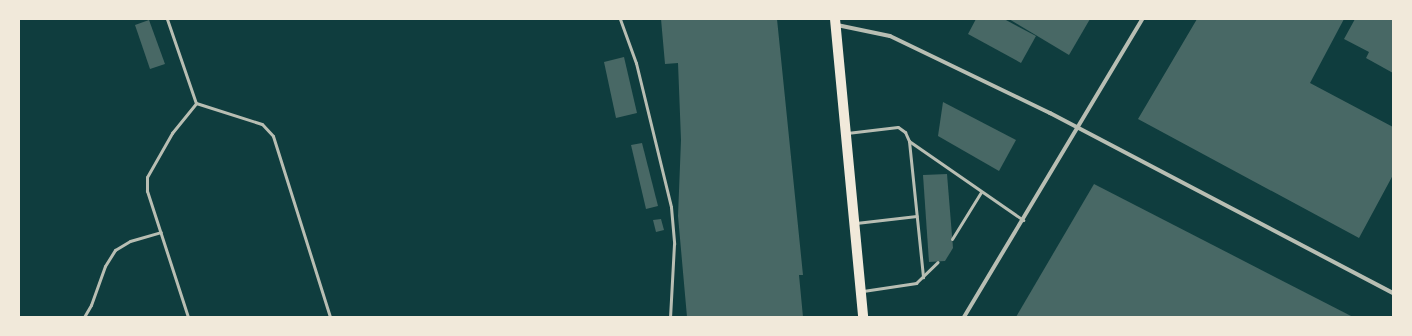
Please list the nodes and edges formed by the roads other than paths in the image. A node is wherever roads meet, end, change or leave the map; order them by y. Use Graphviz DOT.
graph roads {
  1 [pos="167,19"];
  2 [pos="620,19"];
  3 [pos="1142,19"];
  4 [pos="835,22"];
  5 [pos="196,103"];
  6 [pos="1077,127"];
  7 [pos="846,133"];
  8 [pos="909,141"];
  9 [pos="981,192"];
  10 [pos="917,216"];
  11 [pos="1023,220"];
  12 [pos="854,224"];
  13 [pos="161,232"];
  14 [pos="952,239"];
  15 [pos="938,262"];
  16 [pos="923,277"];
  17 [pos="860,291"];
  18 [pos="1393,293"];
  19 [pos="330,315"];
  20 [pos="84,317"];
  21 [pos="188,317"];
  22 [pos="335,317"];
  23 [pos="670,317"];
  24 [pos="863,317"];
  25 [pos="964,317"];
  1 -- 5 [label="lane"];
  2 -- 23 [label="lane"];
  3 -- 6 [label="street"];
  4 -- 6 [label="street"];
  4 -- 7 [label="main road"];
  5 -- 13 [label="lane"];
  5 -- 19 [label="lane"];
  6 -- 11 [label="street"];
  6 -- 18 [label="street"];
  7 -- 8 [label="lane"];
  7 -- 12 [label="main road"];
  8 -- 9 [label="lane"];
  8 -- 10 [label="lane"];
  9 -- 11 [label="lane"];
  9 -- 14 [label="lane"];
  10 -- 12 [label="lane"];
  10 -- 16 [label="lane"];
  11 -- 25 [label="street"];
  12 -- 17 [label="main road"];
  13 -- 20 [label="lane"];
  13 -- 21 [label="lane"];
  15 -- 16 [label="lane"];
  16 -- 17 [label="lane"];
  17 -- 24 [label="main road"];
  19 -- 22 [label="lane"];
}
